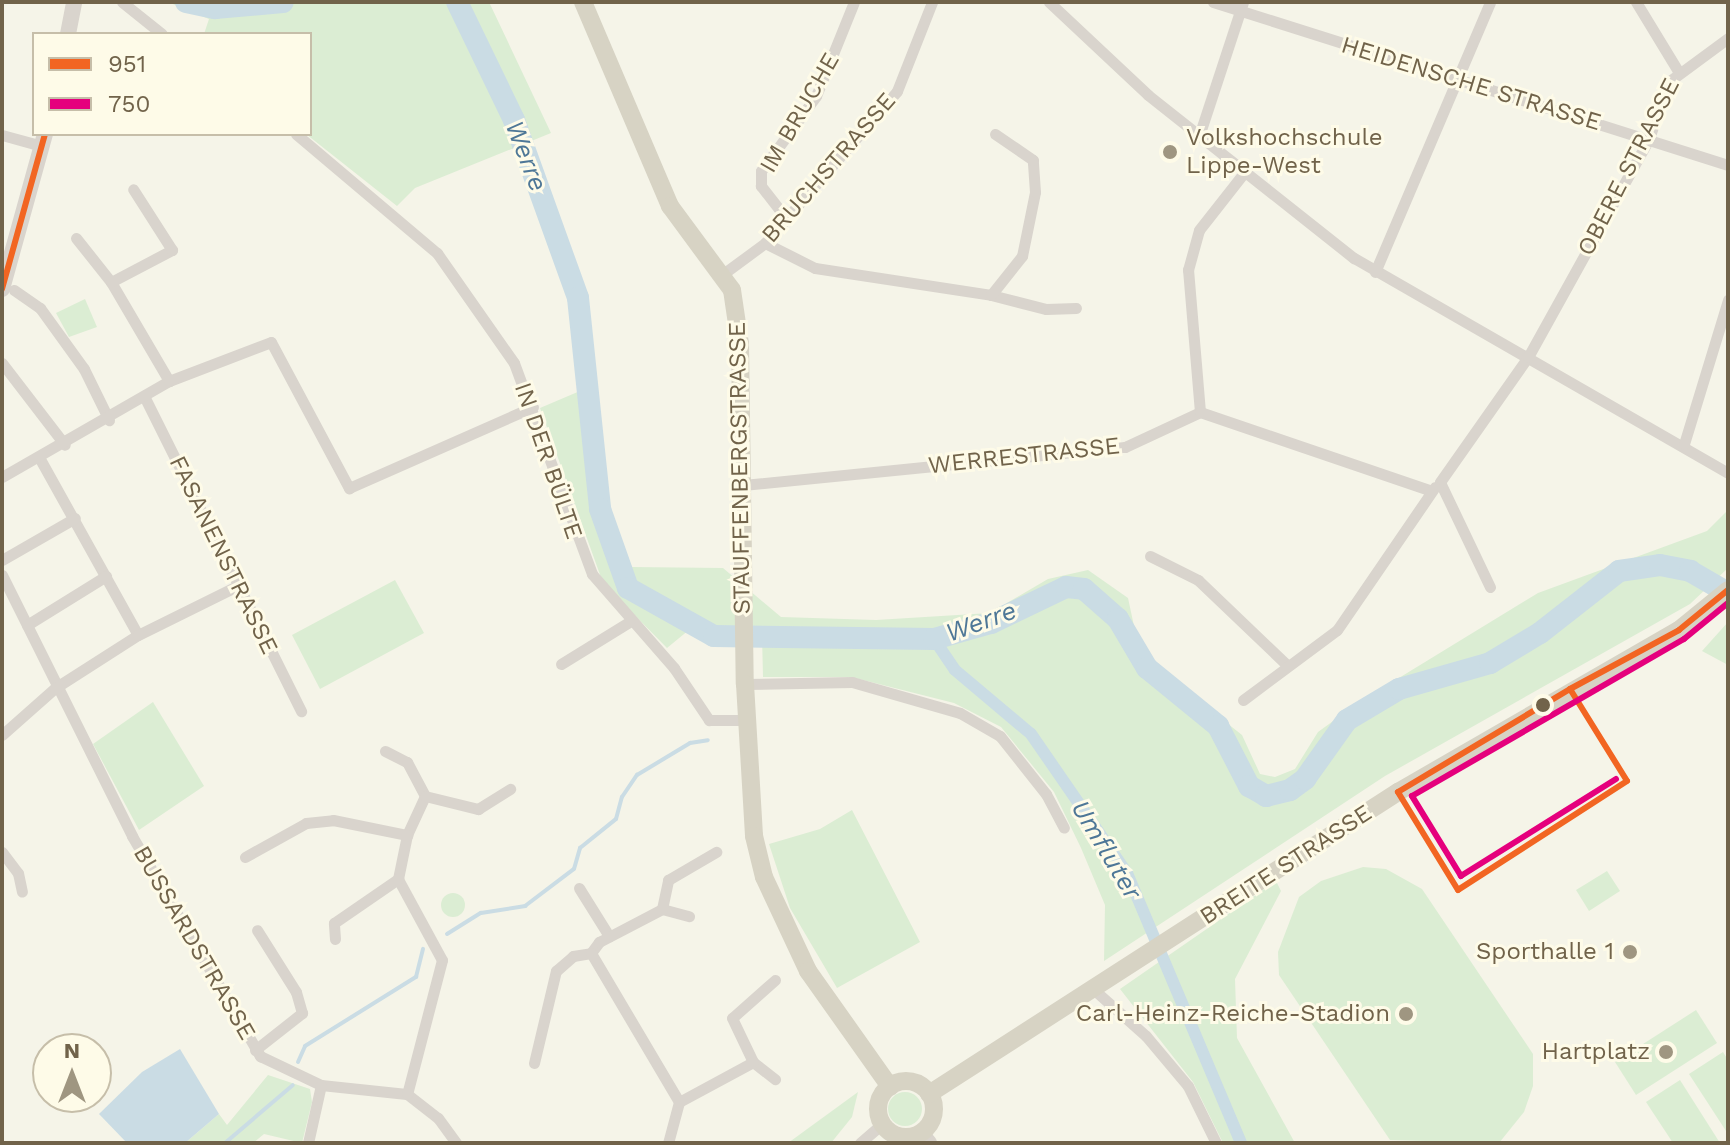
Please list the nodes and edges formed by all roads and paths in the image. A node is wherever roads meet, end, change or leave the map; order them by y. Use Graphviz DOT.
graph roads {
  1 [pos="74,2"];
  2 [pos="122,2"];
  3 [pos="583,2"];
  4 [pos="854,2"];
  5 [pos="932,2"];
  6 [pos="1049,2"];
  7 [pos="1213,2"];
  8 [pos="1490,2"];
  9 [pos="1636,2"];
  10 [pos="1241,7"];
  11 [pos="68,32"];
  12 [pos="160,32"];
  13 [pos="1728,38"];
  14 [pos="1678,71"];
  15 [pos="1460,80"];
  16 [pos="995,134"];
  17 [pos="2,135"];
  18 [pos="298,136"];
  19 [pos="1199,136"];
  20 [pos="1649,139"];
  21 [pos="44,140"];
  22 [pos="1728,165"];
  23 [pos="1243,174"];
  24 [pos="133,189"];
  25 [pos="786,218"];
  26 [pos="76,238"];
  27 [pos="765,243"];
  28 [pos="1375,272"];
  29 [pos="723,274"];
  30 [pos="111,282"];
  31 [pos="8,290"];
  32 [pos="991,295"];
  33 [pos="1728,300"];
  34 [pos="1076,308"];
  35 [pos="1528,357"];
  36 [pos="2,363"];
  37 [pos="169,381"];
  38 [pos="145,398"];
  39 [pos="533,407"];
  40 [pos="1200,412"];
  41 [pos="109,420"];
  42 [pos="1684,444"];
  43 [pos="65,445"];
  44 [pos="40,459"];
  45 [pos="1728,473"];
  46 [pos="3,474"];
  47 [pos="1440,482"];
  48 [pos="743,485"];
  49 [pos="1429,490"];
  50 [pos="75,518"];
  51 [pos="1150,556"];
  52 [pos="2,560"];
  53 [pos="2,575"];
  54 [pos="106,576"];
  55 [pos="241,584"];
  56 [pos="1490,587"];
  57 [pos="1728,590"];
  58 [pos="629,622"];
  59 [pos="27,625"];
  60 [pos="138,635"];
  61 [pos="561,664"];
  62 [pos="1287,665"];
  63 [pos="745,684"];
  64 [pos="55,688"];
  65 [pos="1243,700"];
  66 [pos="301,711"];
  67 [pos="747,720"];
  68 [pos="2,735"];
  69 [pos="385,751"];
  70 [pos="510,789"];
  71 [pos="425,796"];
  72 [pos="1064,828"];
  73 [pos="407,835"];
  74 [pos="2,852"];
  75 [pos="716,852"];
  76 [pos="245,857"];
  77 [pos="398,879"];
  78 [pos="579,888"];
  79 [pos="22,892"];
  80 [pos="662,909"];
  81 [pos="689,916"];
  82 [pos="257,930"];
  83 [pos="609,936"];
  84 [pos="335,939"];
  85 [pos="591,953"];
  86 [pos="775,980"];
  87 [pos="1092,988"];
  88 [pos="255,1050"];
  89 [pos="753,1062"];
  90 [pos="534,1063"];
  91 [pos="775,1079"];
  92 [pos="321,1085"];
  93 [pos="890,1087"];
  94 [pos="407,1094"];
  95 [pos="929,1094"];
  96 [pos="679,1102"];
  97 [pos="882,1124"];
  98 [pos="925,1138"];
  99 [pos="308,1143"];
  100 [pos="456,1143"];
  101 [pos="668,1143"];
  102 [pos="860,1143"];
  103 [pos="1216,1143"];
  1 -- 11 [label="street"];
  2 -- 12 [label="street"];
  3 -- 29 [label="main road, STAUFFENBERGSTRASSE"];
  4 -- 25 [label="street, IM BRUCHE"];
  5 -- 25 [label="street, BRUCHSTRASSE"];
  6 -- 19 [label="street"];
  7 -- 10 [label="street, HEIDENSCHE STRASSE"];
  8 -- 15 [label="street"];
  9 -- 14 [label="street"];
  10 -- 15 [label="street, HEIDENSCHE STRASSE"];
  10 -- 19 [label="street"];
  13 -- 14 [label="street, OBERE STRASSE"];
  14 -- 20 [label="street, OBERE STRASSE"];
  15 -- 20 [label="street, HEIDENSCHE STRASSE"];
  15 -- 28 [label="street"];
  16 -- 32 [label="street"];
  17 -- 21 [label="street"];
  18 -- 39 [label="street, IN DER BÜLTE"];
  19 -- 23 [label="street"];
  20 -- 22 [label="street, HEIDENSCHE STRASSE"];
  20 -- 35 [label="street, OBERE STRASSE"];
  21 -- 31 [label="street"];
  23 -- 28 [label="street"];
  23 -- 40 [label="street"];
  24 -- 30 [label="street"];
  25 -- 27 [label="street, BRUCHSTRASSE"];
  26 -- 30 [label="street"];
  27 -- 29 [label="street, BRUCHSTRASSE"];
  27 -- 32 [label="street"];
  28 -- 35 [label="street"];
  29 -- 48 [label="main road, STAUFFENBERGSTRASSE"];
  30 -- 37 [label="street"];
  31 -- 41 [label="street"];
  32 -- 34 [label="street"];
  33 -- 42 [label="street"];
  35 -- 42 [label="street"];
  35 -- 47 [label="street, OBERE STRASSE"];
  36 -- 43 [label="street"];
  37 -- 38 [label="street"];
  37 -- 39 [label="street"];
  38 -- 41 [label="street"];
  38 -- 55 [label="street, FASANENSTRASSE"];
  39 -- 58 [label="street, IN DER BÜLTE"];
  40 -- 48 [label="street, WERRESTRASSE"];
  40 -- 49 [label="street"];
  41 -- 43 [label="street"];
  42 -- 45 [label="street"];
  43 -- 44 [label="street"];
  44 -- 46 [label="street"];
  44 -- 50 [label="street"];
  47 -- 49 [label="street, OBERE STRASSE"];
  47 -- 56 [label="street"];
  48 -- 63 [label="main road, STAUFFENBERGSTRASSE"];
  49 -- 62 [label="street"];
  50 -- 52 [label="street"];
  50 -- 54 [label="street"];
  51 -- 62 [label="street"];
  53 -- 59 [label="street, BUSSARDSTRASSE"];
  54 -- 59 [label="street"];
  54 -- 60 [label="street"];
  55 -- 60 [label="street"];
  55 -- 66 [label="street, FASANENSTRASSE"];
  57 -- 87 [label="main road, BREITE STRASSE"];
  58 -- 61 [label="street"];
  58 -- 67 [label="street, IN DER BÜLTE"];
  59 -- 64 [label="street, BUSSARDSTRASSE"];
  60 -- 64 [label="street"];
  62 -- 65 [label="street"];
  63 -- 67 [label="main road, STAUFFENBERGSTRASSE"];
  63 -- 72 [label="street"];
  64 -- 68 [label="street"];
  64 -- 88 [label="street, BUSSARDSTRASSE"];
  67 -- 93 [label="main road, STAUFFENBERGSTRASSE"];
  69 -- 71 [label="street"];
  70 -- 71 [label="street"];
  71 -- 73 [label="street"];
  73 -- 76 [label="street"];
  73 -- 77 [label="street"];
  74 -- 79 [label="street"];
  75 -- 80 [label="street"];
  77 -- 84 [label="street"];
  77 -- 94 [label="street"];
  78 -- 83 [label="street"];
  80 -- 81 [label="street"];
  80 -- 83 [label="street"];
  82 -- 88 [label="street, BUSSARDSTRASSE"];
  83 -- 85 [label="street"];
  85 -- 90 [label="street"];
  85 -- 96 [label="street"];
  86 -- 89 [label="street"];
  87 -- 95 [label="main road, BREITE STRASSE"];
  87 -- 103 [label="street"];
  88 -- 92 [label="street, BUSSARDSTRASSE"];
  89 -- 91 [label="street"];
  89 -- 96 [label="street"];
  92 -- 94 [label="street, BUSSARDSTRASSE"];
  92 -- 99 [label="street"];
  93 -- 95 [label="main road"];
  93 -- 97 [label="main road"];
  94 -- 100 [label="street"];
  95 -- 98 [label="main road"];
  96 -- 101 [label="street"];
  97 -- 98 [label="main road"];
  97 -- 102 [label="street"];
}
